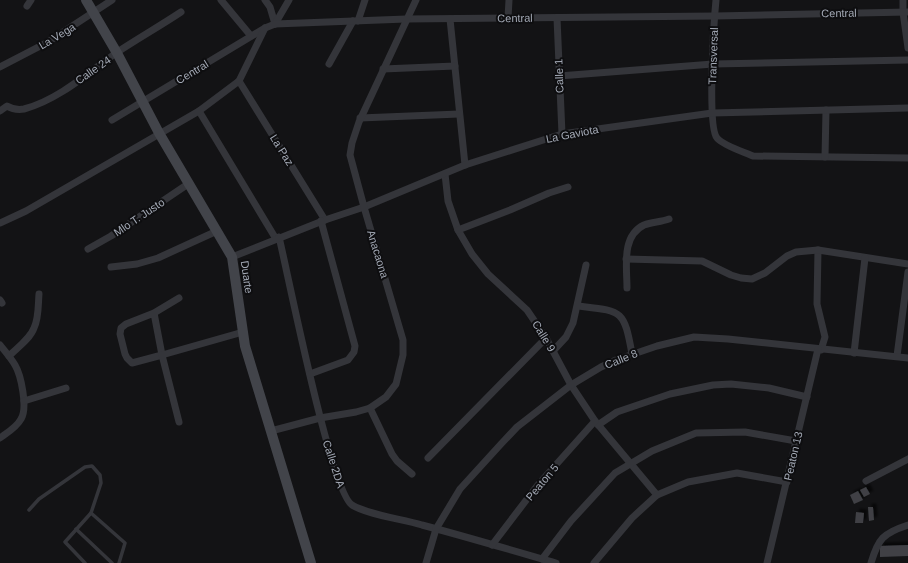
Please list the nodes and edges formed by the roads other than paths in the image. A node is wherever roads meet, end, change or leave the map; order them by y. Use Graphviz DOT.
graph roads {
  1 [pos="86,0"];
  2 [pos="112,0"];
  3 [pos="221,0"];
  4 [pos="265,0"];
  5 [pos="289,0"];
  6 [pos="365,0"];
  7 [pos="416,0"];
  8 [pos="509,0"];
  9 [pos="716,0"];
  10 [pos="903,0"];
  11 [pos="181,12"];
  12 [pos="905,12"];
  13 [pos="94,13"];
  14 [pos="715,16"];
  15 [pos="508,18"];
  16 [pos="557,18"];
  17 [pos="406,19"];
  18 [pos="450,19"];
  19 [pos="356,21"];
  20 [pos="275,24"];
  21 [pos="265,28"];
  22 [pos="251,36"];
  23 [pos="908,48"];
  24 [pos="117,53"];
  25 [pos="908,60"];
  26 [pos="329,64"];
  27 [pos="713,64"];
  28 [pos="455,66"];
  29 [pos="0,67"];
  30 [pos="383,69"];
  31 [pos="559,76"];
  32 [pos="240,81"];
  33 [pos="143,102"];
  34 [pos="908,108"];
  35 [pos="826,110"];
  36 [pos="0,111"];
  37 [pos="199,111"];
  38 [pos="712,113"];
  39 [pos="459,114"];
  40 [pos="360,118"];
  41 [pos="112,120"];
  42 [pos="159,133"];
  43 [pos="562,134"];
  44 [pos="825,157"];
  45 [pos="908,158"];
  46 [pos="464,165"];
  47 [pos="445,174"];
  48 [pos="188,184"];
  49 [pos="568,187"];
  50 [pos="364,207"];
  51 [pos="669,219"];
  52 [pos="323,221"];
  53 [pos="0,222"];
  54 [pos="458,230"];
  55 [pos="217,231"];
  56 [pos="278,238"];
  57 [pos="88,249"];
  58 [pos="818,250"];
  59 [pos="232,257"];
  60 [pos="865,258"];
  61 [pos="626,259"];
  62 [pos="908,264"];
  63 [pos="586,265"];
  64 [pos="111,267"];
  65 [pos="908,272"];
  66 [pos="627,288"];
  67 [pos="39,294"];
  68 [pos="179,298"];
  69 [pos="578,306"];
  70 [pos="154,313"];
  71 [pos="243,332"];
  72 [pos="546,338"];
  73 [pos="0,345"];
  74 [pos="820,349"];
  75 [pos="553,351"];
  76 [pos="854,353"];
  77 [pos="632,354"];
  78 [pos="162,355"];
  79 [pos="9,356"];
  80 [pos="897,356"];
  81 [pos="908,358"];
  82 [pos="310,374"];
  83 [pos="571,385"];
  84 [pos="66,388"];
  85 [pos="807,397"];
  86 [pos="24,402"];
  87 [pos="370,408"];
  88 [pos="320,418"];
  89 [pos="179,422"];
  90 [pos="597,423"];
  91 [pos="271,431"];
  92 [pos="0,438"];
  93 [pos="796,441"];
  94 [pos="428,458"];
  95 [pos="908,460"];
  96 [pos="631,464"];
  97 [pos="412,474"];
  98 [pos="866,481"];
  99 [pos="787,482"];
  100 [pos="657,495"];
  101 [pos="29,510"];
  102 [pos="91,513"];
  103 [pos="908,525"];
  104 [pos="76,529"];
  105 [pos="436,529"];
  106 [pos="492,545"];
  107 [pos="542,559"];
  108 [pos="85,563"];
  109 [pos="112,563"];
  110 [pos="120,563"];
  111 [pos="310,563"];
  112 [pos="426,563"];
  113 [pos="556,563"];
  114 [pos="594,563"];
  115 [pos="767,563"];
  116 [pos="871,563"];
  1 -- 13 [label="street, Duarte"];
  2 -- 13 [label="street, La Vega"];
  3 -- 22 [label="street"];
  4 -- 20 [label="street"];
  5 -- 20 [label="street"];
  6 -- 19 [label="street"];
  7 -- 17 [label="street, Anacaona"];
  8 -- 15 [label="street"];
  9 -- 14 [label="street, Transversal"];
  10 -- 12 [label="street"];
  11 -- 24 [label="street, Calle 24"];
  12 -- 14 [label="street, Central"];
  12 -- 23 [label="street"];
  13 -- 24 [label="street, Duarte"];
  13 -- 29 [label="street, La Vega"];
  14 -- 16 [label="street, Central"];
  14 -- 27 [label="street, Transversal"];
  15 -- 16 [label="street, Central"];
  15 -- 18 [label="street, Central"];
  16 -- 31 [label="street, Calle 1"];
  17 -- 18 [label="street, Central"];
  17 -- 19 [label="street, Central"];
  17 -- 30 [label="street, Anacaona"];
  18 -- 28 [label="street"];
  19 -- 20 [label="street, Central"];
  19 -- 26 [label="street"];
  20 -- 21 [label="street, Central"];
  21 -- 22 [label="street, Central"];
  21 -- 32 [label="street"];
  22 -- 33 [label="street, Central"];
  24 -- 33 [label="street, Duarte"];
  24 -- 36 [label="street, Calle 24"];
  25 -- 27 [label="street"];
  27 -- 31 [label="street"];
  27 -- 38 [label="street, Transversal"];
  28 -- 30 [label="street"];
  28 -- 39 [label="street"];
  30 -- 40 [label="street, Anacaona"];
  31 -- 43 [label="street, Calle 1"];
  32 -- 37 [label="street"];
  32 -- 52 [label="street, La Paz"];
  33 -- 41 [label="street, Central"];
  33 -- 42 [label="street, Duarte"];
  34 -- 35 [label="street, La Gaviota"];
  35 -- 38 [label="street, La Gaviota"];
  35 -- 44 [label="street"];
  37 -- 42 [label="street"];
  37 -- 56 [label="street, Calle 2DA"];
  38 -- 43 [label="street, La Gaviota"];
  38 -- 44 [label="street, Transversal"];
  39 -- 40 [label="street"];
  39 -- 46 [label="street"];
  40 -- 50 [label="street, Anacaona"];
  42 -- 48 [label="street, Duarte"];
  42 -- 53 [label="street"];
  43 -- 46 [label="street, La Gaviota"];
  44 -- 45 [label="street"];
  46 -- 47 [label="street, La Gaviota"];
  47 -- 50 [label="street, La Gaviota"];
  47 -- 54 [label="street, Calle 9"];
  48 -- 55 [label="street, Duarte"];
  48 -- 57 [label="street, Mlo T. Justo"];
  49 -- 54 [label="street"];
  50 -- 52 [label="street, La Gaviota"];
  50 -- 87 [label="street, Anacaona"];
  51 -- 61 [label="street"];
  52 -- 56 [label="street, La Gaviota"];
  52 -- 82 [label="street, La Paz"];
  54 -- 72 [label="street, Calle 9"];
  55 -- 59 [label="street, Duarte"];
  55 -- 64 [label="street"];
  56 -- 59 [label="street, La Gaviota"];
  56 -- 82 [label="street, Calle 2DA"];
  58 -- 60 [label="street"];
  58 -- 61 [label="street"];
  58 -- 74 [label="street, Peaton 13"];
  59 -- 71 [label="street, Duarte"];
  60 -- 62 [label="street"];
  60 -- 76 [label="street"];
  61 -- 66 [label="street"];
  63 -- 69 [label="street"];
  65 -- 80 [label="street"];
  67 -- 79 [label="street"];
  68 -- 70 [label="street"];
  69 -- 75 [label="street"];
  69 -- 77 [label="street"];
  70 -- 78 [label="street"];
  70 -- 78 [label="street"];
  71 -- 78 [label="street"];
  71 -- 91 [label="street, Duarte"];
  72 -- 75 [label="street, Calle 9"];
  72 -- 94 [label="street"];
  73 -- 79 [label="street"];
  74 -- 76 [label="street, Calle 8"];
  74 -- 77 [label="street, Calle 8"];
  74 -- 85 [label="street, Peaton 13"];
  75 -- 83 [label="street, Calle 9"];
  76 -- 80 [label="street, Calle 8"];
  77 -- 83 [label="street, Calle 8"];
  78 -- 89 [label="street"];
  79 -- 86 [label="street"];
  80 -- 81 [label="street, Calle 8"];
  82 -- 88 [label="street, Calle 2DA"];
  83 -- 90 [label="street, Calle 9"];
  83 -- 105 [label="street, Calle 8"];
  84 -- 86 [label="street"];
  85 -- 90 [label="street, Peaton 5"];
  85 -- 93 [label="street, Peaton 13"];
  86 -- 92 [label="street"];
  87 -- 88 [label="street, Anacaona"];
  87 -- 97 [label="street"];
  88 -- 91 [label="street, Anacaona"];
  88 -- 105 [label="street, Calle 2DA"];
  90 -- 96 [label="street, Calle 9"];
  90 -- 106 [label="street, Peaton 5"];
  91 -- 111 [label="street, Duarte"];
  93 -- 96 [label="street"];
  93 -- 99 [label="street, Peaton 13"];
  95 -- 98 [label="street"];
  96 -- 100 [label="street, Calle 9"];
  96 -- 107 [label="street"];
  99 -- 100 [label="street"];
  99 -- 115 [label="street, Peaton 13"];
  100 -- 114 [label="street"];
  101 -- 102 [label="lane"];
  102 -- 104 [label="lane"];
  102 -- 110 [label="lane"];
  103 -- 116 [label="street"];
  104 -- 108 [label="lane"];
  104 -- 109 [label="lane"];
  105 -- 106 [label="street, Calle 2DA"];
  105 -- 112 [label="street, Calle 8"];
  106 -- 107 [label="street, Calle 2DA"];
  107 -- 113 [label="street, Calle 2DA"];
}
